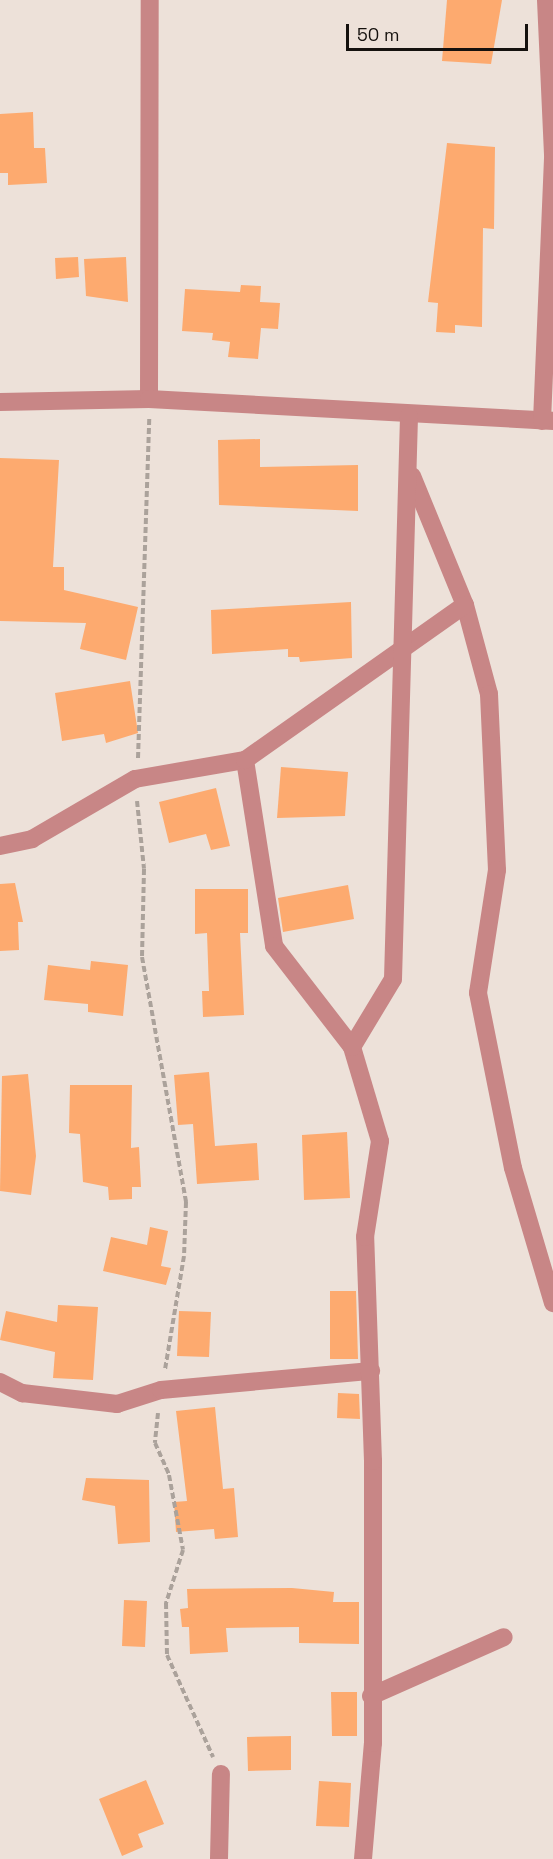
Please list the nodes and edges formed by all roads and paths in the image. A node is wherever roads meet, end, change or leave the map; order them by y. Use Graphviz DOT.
graph roads {
  1 [pos="150,0"];
  2 [pos="546,0"];
  3 [pos="553,157"];
  4 [pos="149,399"];
  5 [pos="0,402"];
  6 [pos="409,416"];
  7 [pos="548,421"];
  8 [pos="409,468"];
  9 [pos="465,605"];
  10 [pos="406,650"];
  11 [pos="245,760"];
  12 [pos="135,779"];
  13 [pos="0,846"];
  14 [pos="352,1047"];
  15 [pos="553,1303"];
  16 [pos="371,1371"];
  17 [pos="0,1382"];
  18 [pos="161,1390"];
  19 [pos="504,1637"];
  20 [pos="371,1696"];
  21 [pos="221,1774"];
  22 [pos="219,1859"];
  23 [pos="363,1859"];
  1 -- 4 [label="street"];
  2 -- 3 [label="street"];
  3 -- 7 [label="street"];
  4 -- 5 [label="street"];
  4 -- 6 [label="street"];
  4 -- 12 [label="path"];
  6 -- 7 [label="street"];
  6 -- 8 [label="street"];
  8 -- 9 [label="street"];
  8 -- 10 [label="street"];
  9 -- 10 [label="street"];
  9 -- 15 [label="street"];
  10 -- 11 [label="street"];
  10 -- 14 [label="street"];
  11 -- 12 [label="street"];
  11 -- 14 [label="street"];
  12 -- 13 [label="street"];
  12 -- 18 [label="path"];
  14 -- 16 [label="street"];
  16 -- 18 [label="street"];
  16 -- 20 [label="street"];
  17 -- 18 [label="street"];
  18 -- 21 [label="path"];
  19 -- 20 [label="street"];
  20 -- 23 [label="street"];
  21 -- 22 [label="street"];
}
